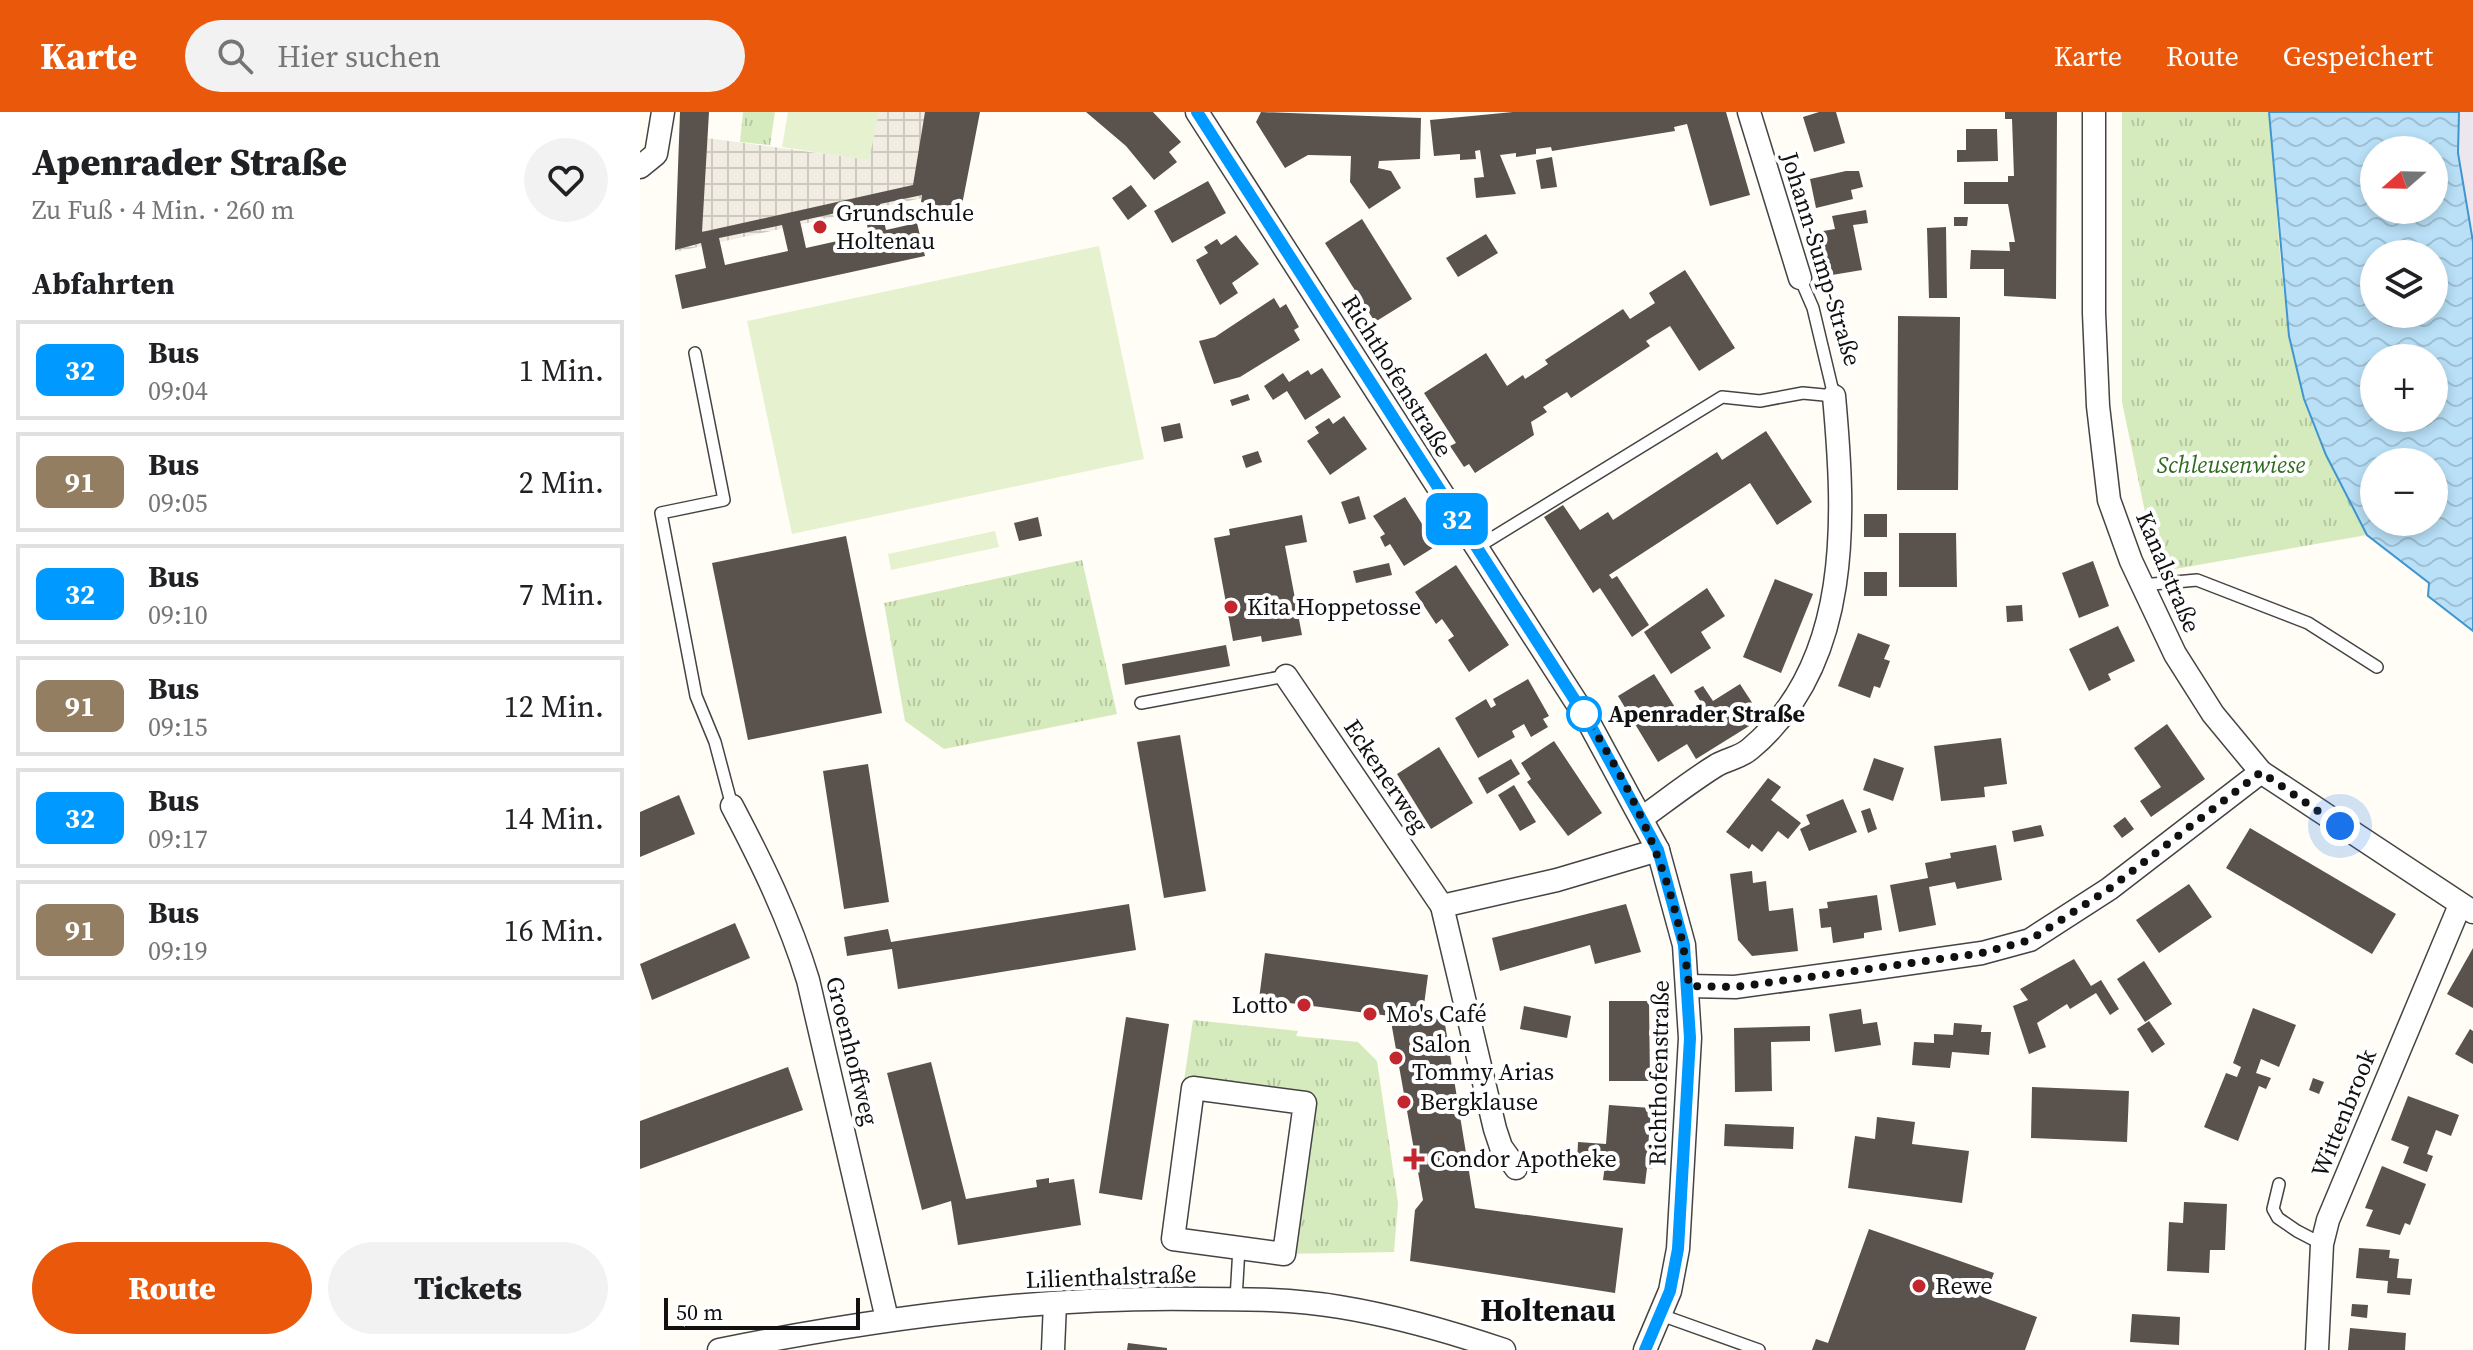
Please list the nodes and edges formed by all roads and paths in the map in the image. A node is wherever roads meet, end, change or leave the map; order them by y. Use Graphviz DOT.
graph roads {
  1 [pos="663,112"];
  2 [pos="1749,112"];
  3 [pos="2094,112"];
  4 [pos="1201,113"];
  5 [pos="640,167"];
  6 [pos="1800,278"];
  7 [pos="695,353"];
  8 [pos="1834,396"];
  9 [pos="1476,548"];
  10 [pos="2142,585"];
  11 [pos="2377,667"];
  12 [pos="1286,676"];
  13 [pos="1141,703"];
  14 [pos="2261,772"];
  15 [pos="732,806"];
  16 [pos="1642,818"];
  17 [pos="1658,850"];
  18 [pos="1442,906"];
  19 [pos="2467,908"];
  20 [pos="1689,986"];
  21 [pos="1516,1168"];
  22 [pos="2279,1184"];
  23 [pos="2322,1244"];
  24 [pos="1239,1248"];
  25 [pos="1236,1299"];
  26 [pos="1055,1303"];
  27 [pos="1661,1315"];
  28 [pos="887,1319"];
  29 [pos="719,1350"];
  30 [pos="1053,1350"];
  31 [pos="1504,1350"];
  32 [pos="1645,1350"];
  33 [pos="1759,1350"];
  34 [pos="2317,1350"];
  1 -- 5 [label="street"];
  2 -- 6 [label="street, Johann-Sump-Straße"];
  3 -- 10 [label="street, Kanalstraße"];
  4 -- 9 [label="street, Richthofenstraße"];
  6 -- 8 [label="lane, Johann-Sump-Straße"];
  7 -- 15 [label="lane"];
  8 -- 9 [label="lane"];
  8 -- 16 [label="street, Johann-Sump-Straße"];
  9 -- 16 [label="street, Richthofenstraße"];
  10 -- 11 [label="lane"];
  10 -- 14 [label="street, Kanalstraße"];
  12 -- 13 [label="lane"];
  12 -- 18 [label="street, Eckenerweg"];
  14 -- 19 [label="street, Kanalstraße"];
  14 -- 20 [label="street"];
  15 -- 28 [label="street, Groenhoffweg"];
  16 -- 17 [label="street, Richthofenstraße"];
  17 -- 18 [label="street"];
  17 -- 20 [label="street, Richthofenstraße"];
  18 -- 21 [label="street, Eckenerweg"];
  19 -- 23 [label="street, Wittenbrook"];
  20 -- 27 [label="street, Richthofenstraße"];
  22 -- 23 [label="lane"];
  23 -- 34 [label="street, Wittenbrook"];
  24 -- 24 [label="street"];
  24 -- 25 [label="lane"];
  25 -- 26 [label="street, Lilienthalstraße"];
  25 -- 31 [label="street, Lilienthalstraße"];
  26 -- 28 [label="street, Lilienthalstraße"];
  26 -- 30 [label="street"];
  27 -- 32 [label="street, Richthofenstraße"];
  27 -- 33 [label="lane"];
  28 -- 29 [label="street, Lilienthalstraße"];
}
